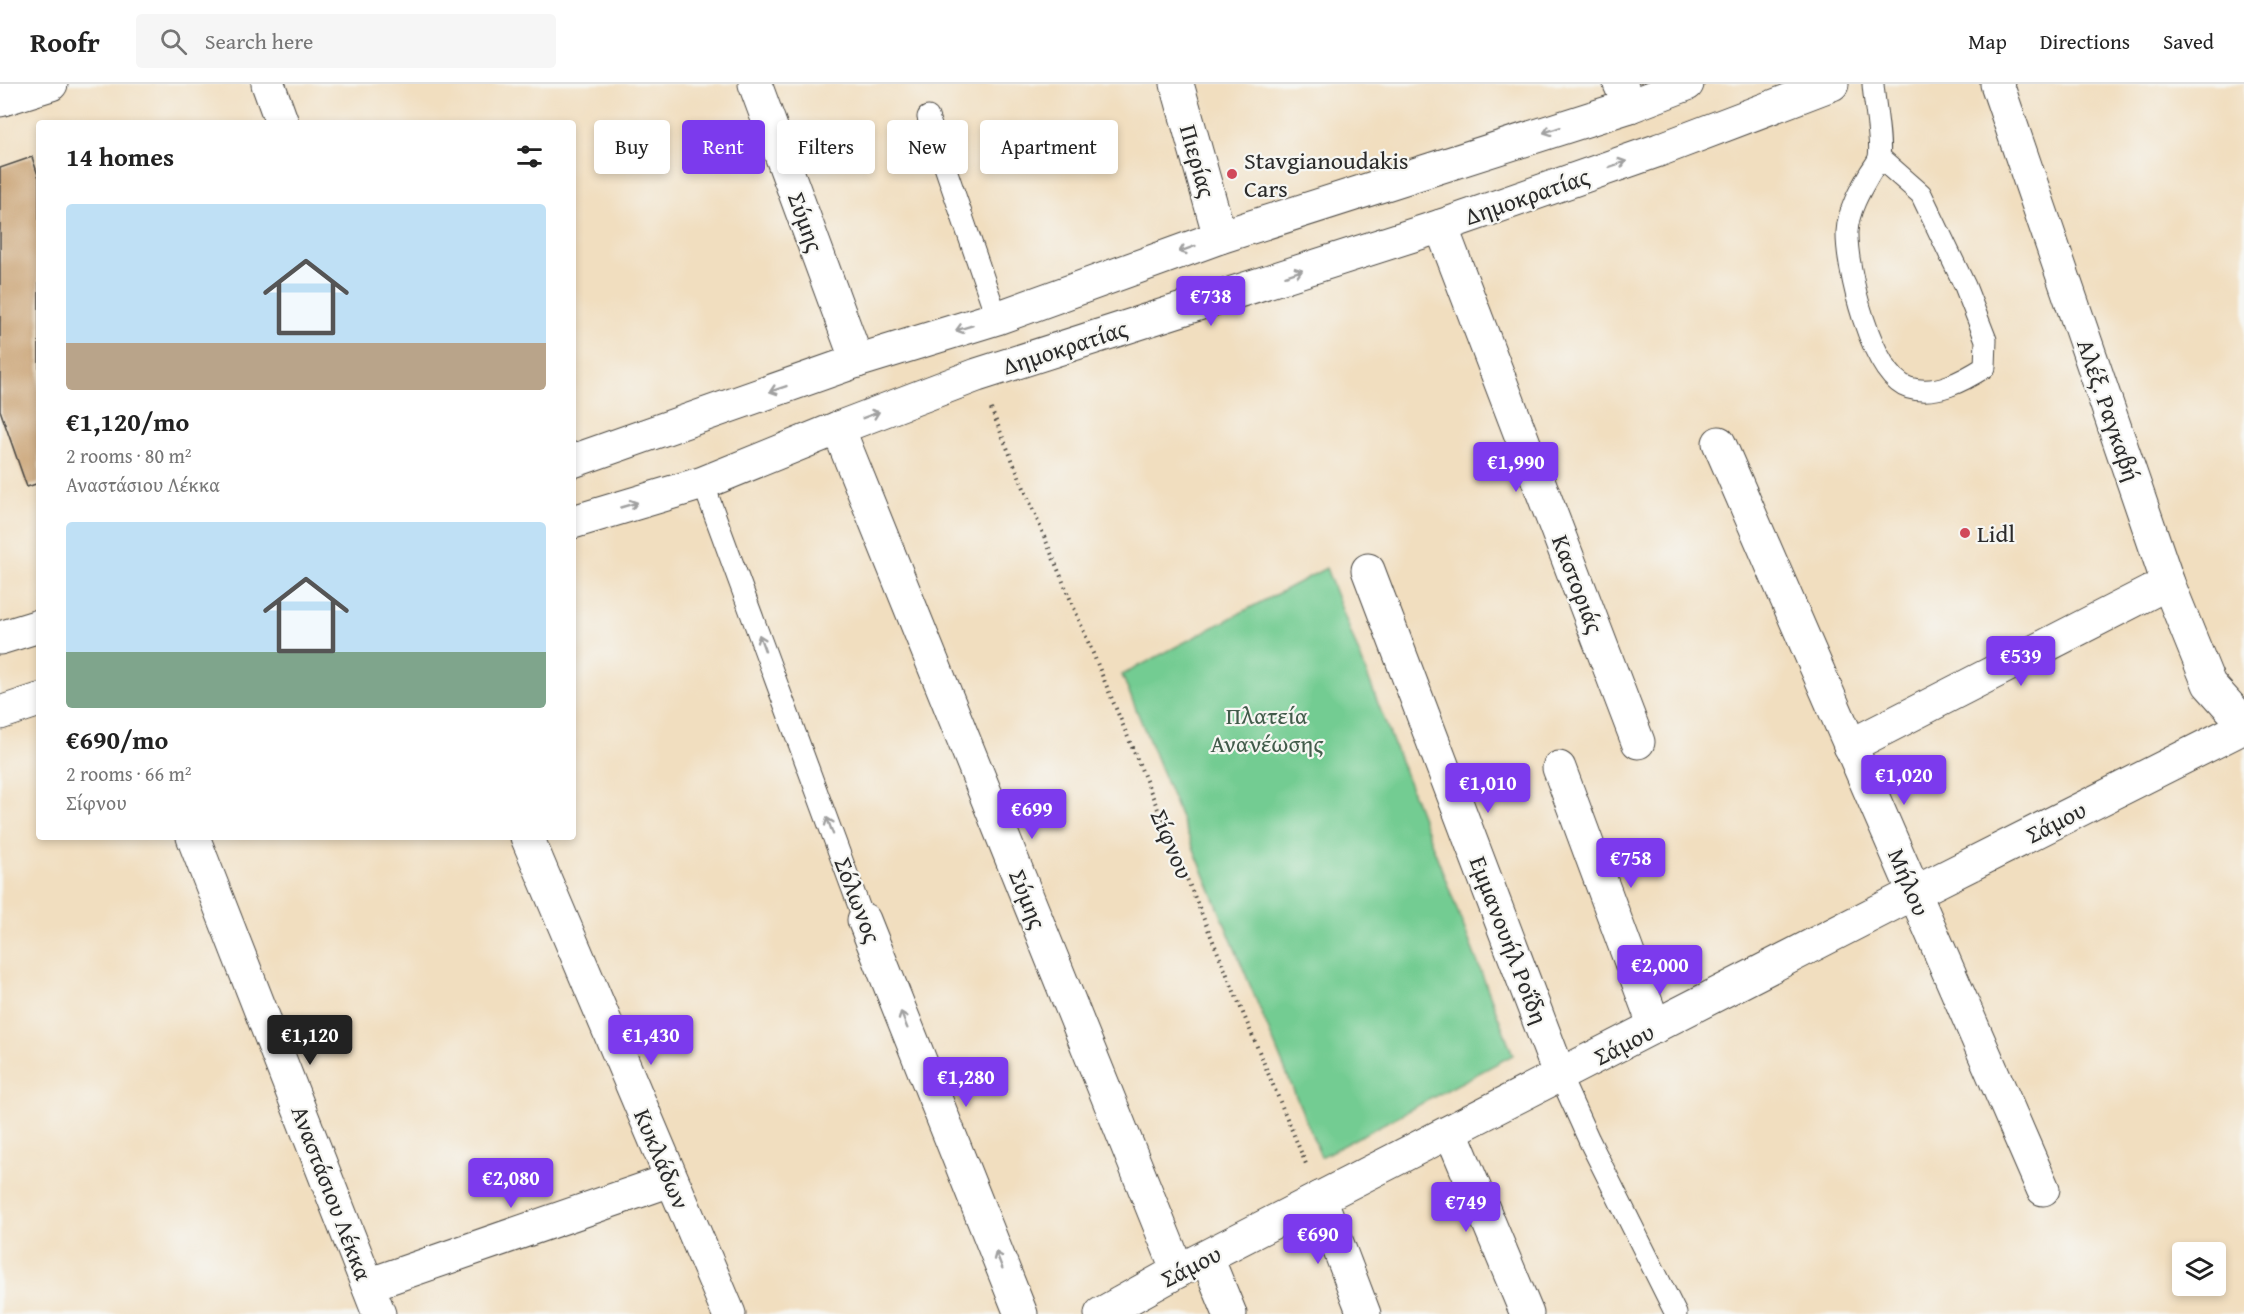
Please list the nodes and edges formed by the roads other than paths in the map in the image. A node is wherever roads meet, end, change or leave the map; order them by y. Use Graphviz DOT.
graph roads {
  1 [pos="51,84"];
  2 [pos="268,84"];
  3 [pos="755,84"];
  4 [pos="1177,84"];
  5 [pos="1687,84"];
  6 [pos="1832,84"];
  7 [pos="1873,84"];
  8 [pos="1997,84"];
  9 [pos="1625,95"];
  10 [pos="0,100"];
  11 [pos="928,117"];
  12 [pos="281,120"];
  13 [pos="1879,157"];
  14 [pos="1441,226"];
  15 [pos="1220,237"];
  16 [pos="997,318"];
  17 [pos="857,361"];
  18 [pos="838,428"];
  19 [pos="1719,443"];
  20 [pos="576,460"];
  21 [pos="703,483"];
  22 [pos="576,521"];
  23 [pos="1368,570"];
  24 [pos="2168,583"];
  25 [pos="36,627"];
  26 [pos="0,638"];
  27 [pos="36,700"];
  28 [pos="0,713"];
  29 [pos="2244,725"];
  30 [pos="1638,742"];
  31 [pos="1850,746"];
  32 [pos="1559,768"];
  33 [pos="194,840"];
  34 [pos="529,840"];
  35 [pos="1914,893"];
  36 [pos="864,920"];
  37 [pos="1655,1027"];
  38 [pos="1560,1076"];
  39 [pos="1451,1132"];
  40 [pos="671,1180"];
  41 [pos="2043,1189"];
  42 [pos="1320,1198"];
  43 [pos="1193,1264"];
  44 [pos="374,1300"];
  45 [pos="729,1314"];
  46 [pos="1021,1314"];
  47 [pos="1101,1314"];
  48 [pos="1230,1314"];
  49 [pos="1364,1314"];
  50 [pos="1527,1314"];
  51 [pos="1676,1314"];
  1 -- 10 [label="street"];
  2 -- 12 [label="street"];
  3 -- 17 [label="street, Σύμης"];
  4 -- 15 [label="street, Πιερίας"];
  5 -- 9 [label="street, Δημοκρατίας"];
  14 -- 6 [label="street, Δημοκρατίας, one-way"];
  7 -- 13 [label="lane"];
  8 -- 24 [label="street, Αλέξ. Ραγκαβή"];
  9 -- 15 [label="street, Δημοκρατίας, one-way"];
  11 -- 16 [label="lane"];
  13 -- 13 [label="lane"];
  18 -- 14 [label="street, Δημοκρατίας, one-way"];
  14 -- 30 [label="street, Καστοριάς"];
  15 -- 16 [label="street, Δημοκρατίας, one-way"];
  16 -- 17 [label="street, Δημοκρατίας, one-way"];
  17 -- 20 [label="street, Δημοκρατίας, one-way"];
  18 -- 21 [label="street, Δημοκρατίας"];
  18 -- 43 [label="street, Σύμης"];
  19 -- 31 [label="street, Μήλου"];
  22 -- 21 [label="street, Δημοκρατίας, one-way"];
  36 -- 21 [label="lane, Σόλωνος, one-way"];
  23 -- 38 [label="street, Εμμανουήλ Ροΐδη"];
  24 -- 29 [label="street, Αλέξ. Ραγκαβή"];
  24 -- 31 [label="street"];
  25 -- 26 [label="street"];
  27 -- 28 [label="street"];
  29 -- 35 [label="street, Σάμου"];
  31 -- 35 [label="street, Μήλου"];
  32 -- 37 [label="street"];
  33 -- 44 [label="street, Αναστάσιου Λέκκα"];
  34 -- 40 [label="street, Κυκλάδων"];
  35 -- 37 [label="street, Σάμου"];
  35 -- 41 [label="street, Μήλου"];
  46 -- 36 [label="street, Σόλωνος, one-way"];
  37 -- 38 [label="street, Σάμου"];
  38 -- 39 [label="street, Σάμου"];
  38 -- 51 [label="lane"];
  39 -- 42 [label="street, Σάμου"];
  39 -- 50 [label="street"];
  40 -- 44 [label="street"];
  40 -- 45 [label="street, Κυκλάδων"];
  42 -- 43 [label="street, Σάμου"];
  42 -- 49 [label="street"];
  43 -- 47 [label="street, Σάμου"];
  43 -- 48 [label="street, Σύμης"];
}
